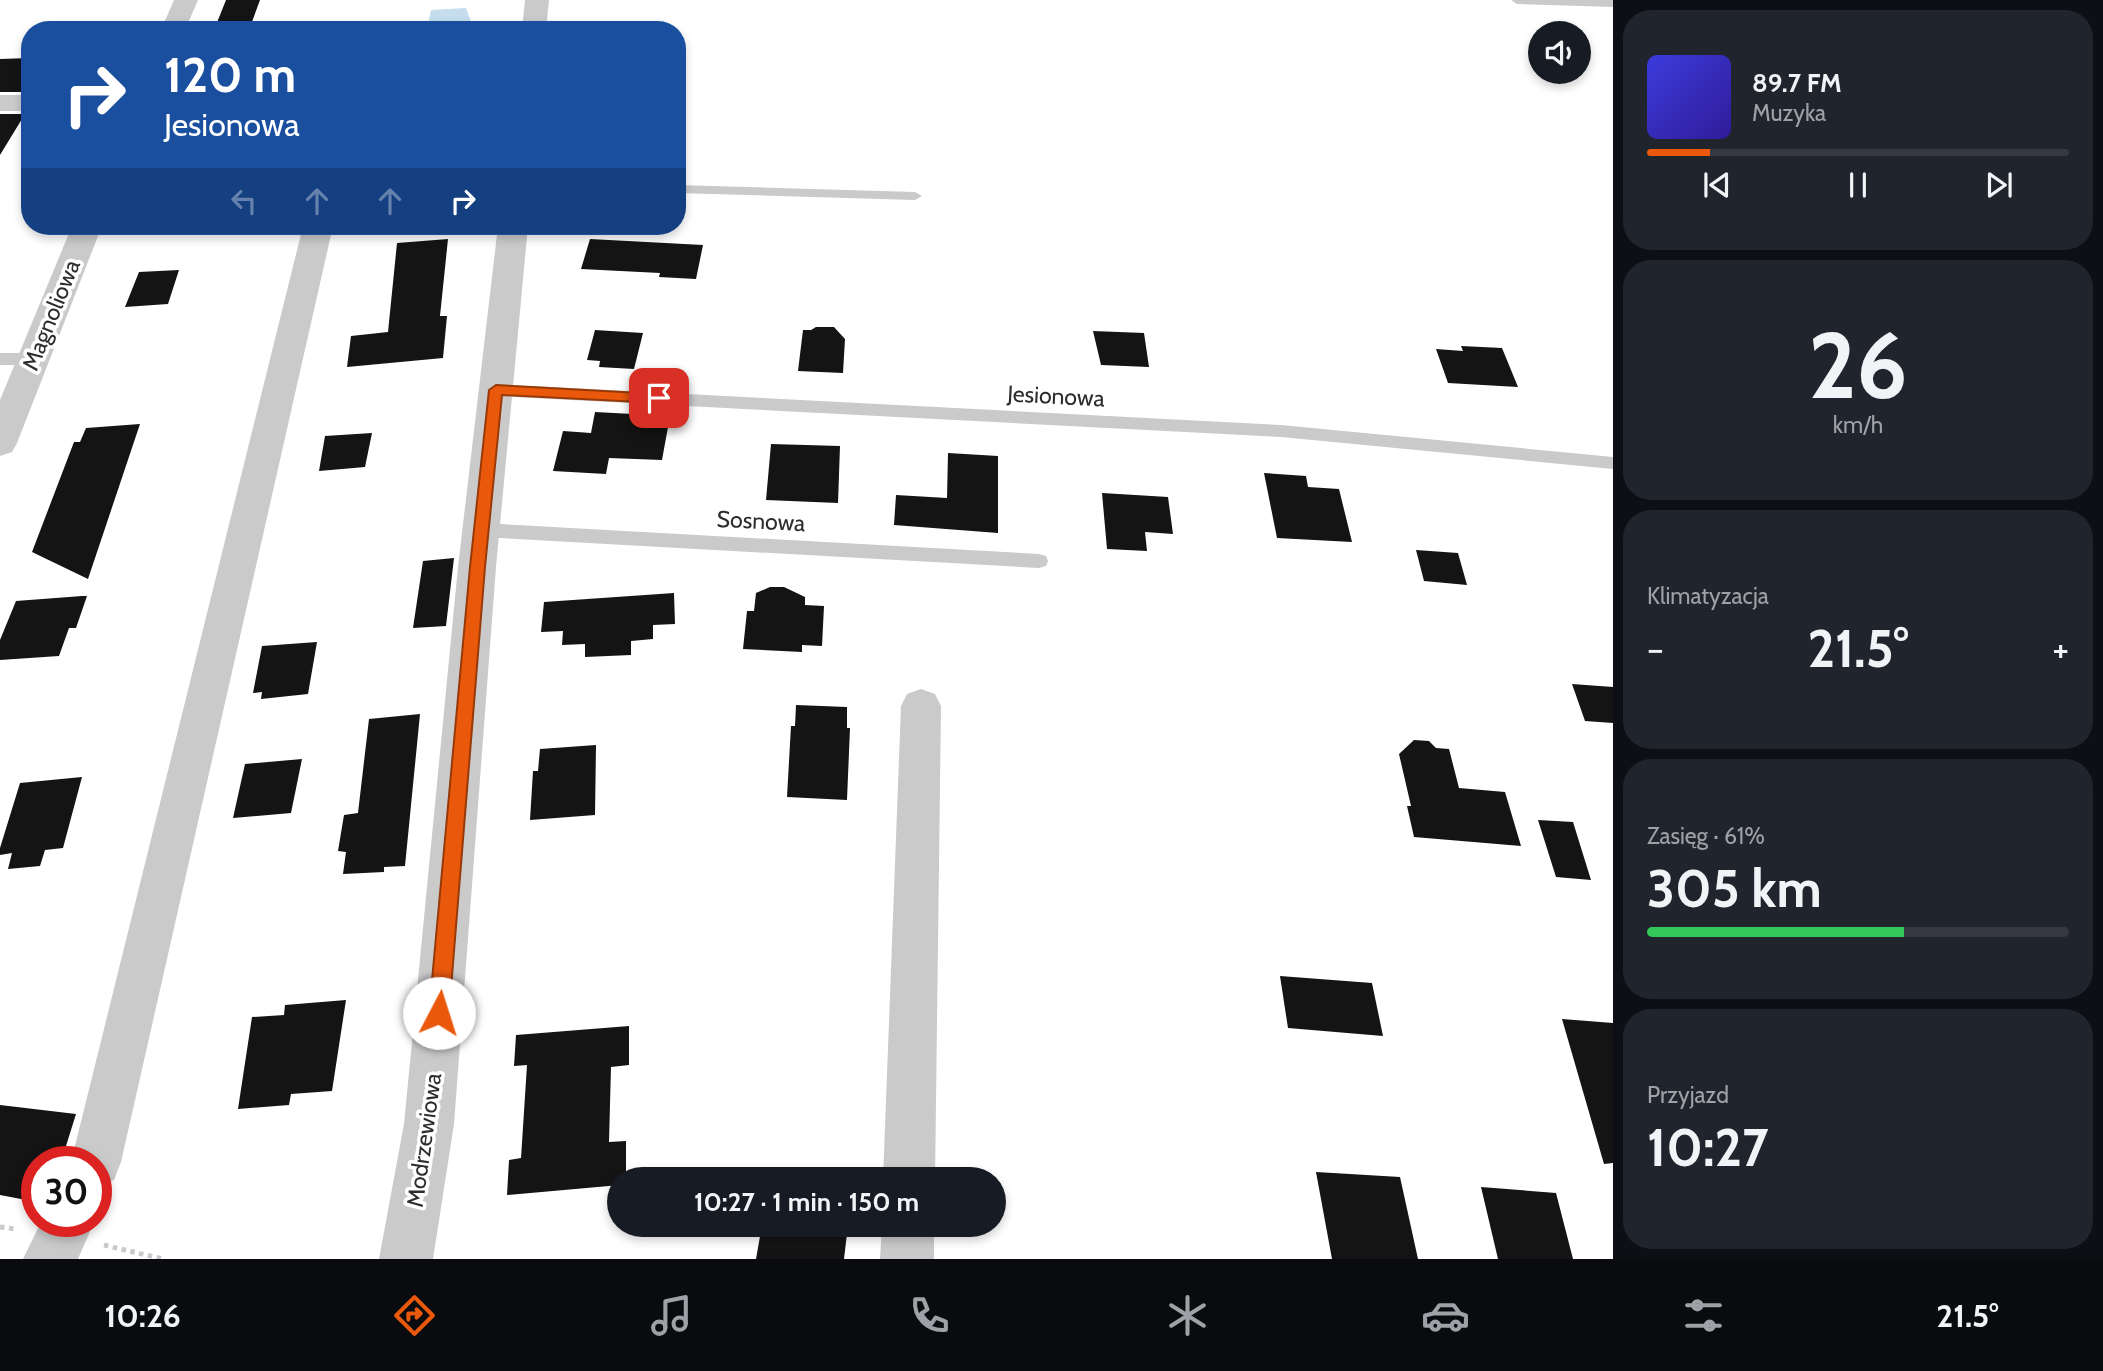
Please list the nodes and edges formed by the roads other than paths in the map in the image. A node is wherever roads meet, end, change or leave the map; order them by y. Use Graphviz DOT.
graph roads {
  1 [pos="186,0"];
  2 [pos="537,0"];
  3 [pos="1517,0"];
  4 [pos="1613,3"];
  5 [pos="177,21"];
  6 [pos="535,21"];
  7 [pos="0,103"];
  8 [pos="21,103"];
  9 [pos="686,189"];
  10 [pos="915,196"];
  11 [pos="83,235"];
  12 [pos="316,235"];
  13 [pos="512,235"];
  14 [pos="0,359"];
  15 [pos="33,359"];
  16 [pos="496,390"];
  17 [pos="0,443"];
  18 [pos="1613,463"];
  19 [pos="481,530"];
  20 [pos="1039,561"];
  21 [pos="921,706"];
  22 [pos="102,1146"];
  23 [pos="909,1167"];
  24 [pos="61,1237"];
  25 [pos="908,1237"];
  26 [pos="50,1259"];
  27 [pos="406,1259"];
  28 [pos="907,1259"];
  1 -- 5 [label="street"];
  2 -- 6 [label="street"];
  3 -- 4 [label="lane"];
  7 -- 8 [label="street"];
  9 -- 10 [label="lane"];
  11 -- 15 [label="street, Magnoliowa"];
  12 -- 22 [label="street"];
  13 -- 16 [label="street, Modrzewiowa"];
  14 -- 15 [label="lane"];
  15 -- 17 [label="street, Magnoliowa"];
  16 -- 18 [label="lane, Jesionowa"];
  16 -- 19 [label="street, Modrzewiowa"];
  19 -- 20 [label="lane, Sosnowa"];
  19 -- 27 [label="street, Modrzewiowa"];
  21 -- 23 [label="street"];
  24 -- 26 [label="street"];
  25 -- 28 [label="street"];
}
